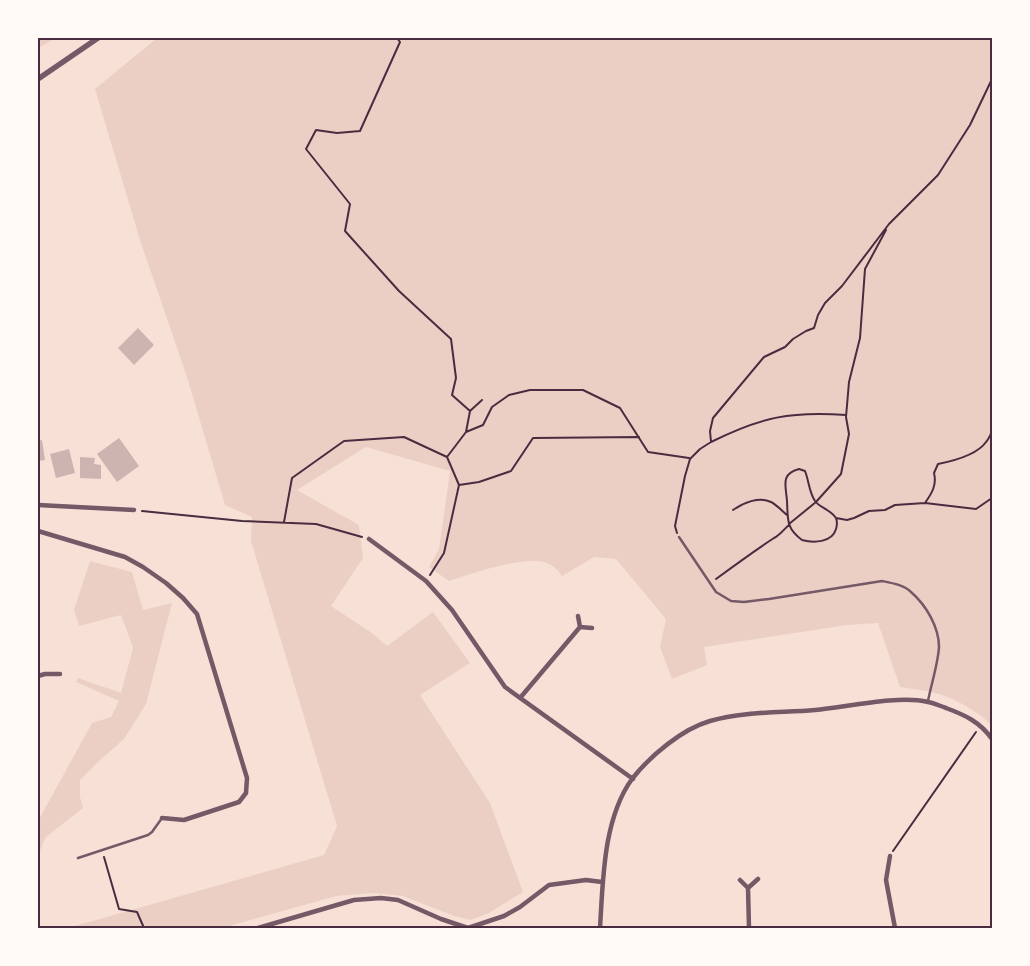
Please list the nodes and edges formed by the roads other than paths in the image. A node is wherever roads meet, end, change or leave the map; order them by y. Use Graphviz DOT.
graph roads {
  1 [pos="98,38"];
  2 [pos="38,78"];
  3 [pos="38,505"];
  4 [pos="134,510"];
  5 [pos="38,531"];
  6 [pos="679,537"];
  7 [pos="370,539"];
  8 [pos="578,616"];
  9 [pos="580,627"];
  10 [pos="592,628"];
  11 [pos="60,674"];
  12 [pos="38,676"];
  13 [pos="520,698"];
  14 [pos="928,701"];
  15 [pos="992,739"];
  16 [pos="632,779"];
  17 [pos="162,818"];
  18 [pos="890,856"];
  19 [pos="78,858"];
  20 [pos="758,879"];
  21 [pos="740,880"];
  22 [pos="602,882"];
  23 [pos="748,888"];
  24 [pos="258,928"];
  25 [pos="600,928"];
  26 [pos="748,928"];
  27 [pos="894,928"];
  1 -- 2 [label="street"];
  3 -- 4 [label="street"];
  5 -- 17 [label="street"];
  6 -- 14 [label="lane"];
  7 -- 13 [label="street"];
  8 -- 9 [label="street"];
  9 -- 10 [label="street"];
  9 -- 13 [label="street"];
  11 -- 12 [label="street"];
  13 -- 16 [label="street"];
  14 -- 15 [label="street"];
  14 -- 16 [label="street"];
  16 -- 22 [label="street"];
  17 -- 19 [label="lane"];
  18 -- 27 [label="street"];
  20 -- 23 [label="street"];
  21 -- 23 [label="street"];
  22 -- 24 [label="street"];
  22 -- 25 [label="street"];
  23 -- 26 [label="street"];
}
